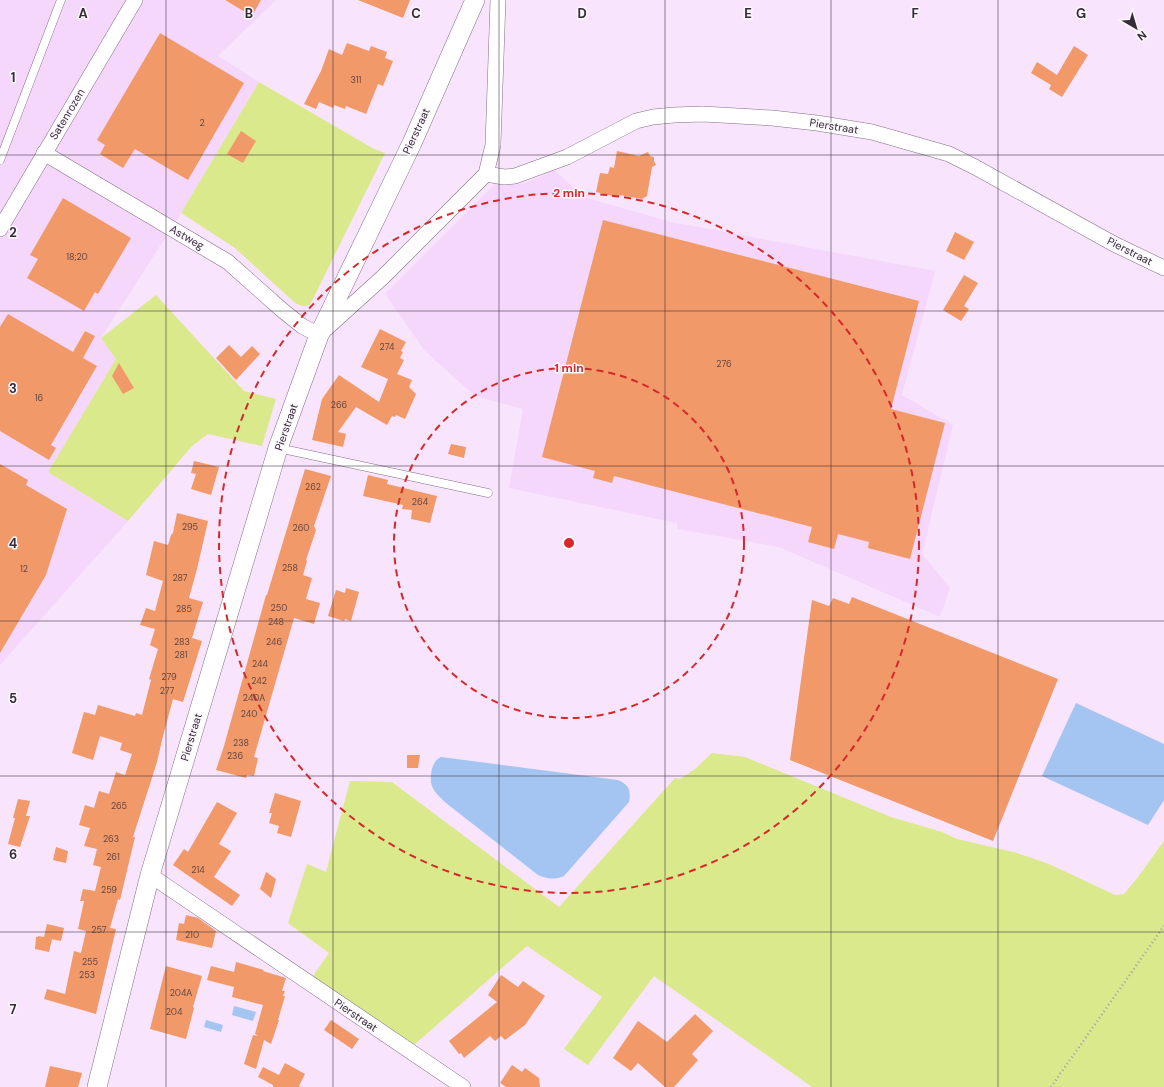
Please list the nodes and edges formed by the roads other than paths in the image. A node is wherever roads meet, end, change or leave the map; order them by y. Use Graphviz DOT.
graph roads {
  1 [pos="61,0"];
  2 [pos="135,0"];
  3 [pos="475,0"];
  4 [pos="498,0"];
  5 [pos="44,153"];
  6 [pos="0,160"];
  7 [pos="486,174"];
  8 [pos="0,229"];
  9 [pos="1164,268"];
  10 [pos="319,335"];
  11 [pos="278,448"];
  12 [pos="488,494"];
  13 [pos="150,875"];
  14 [pos="97,1087"];
  15 [pos="463,1087"];
  1 -- 6 [label="lane"];
  2 -- 5 [label="street, Satenrozen"];
  3 -- 10 [label="street, Pierstraat"];
  4 -- 7 [label="street"];
  5 -- 8 [label="street, Satenrozen"];
  5 -- 10 [label="street, Astweg"];
  7 -- 9 [label="street, Pierstraat"];
  7 -- 10 [label="street"];
  10 -- 11 [label="street, Pierstraat"];
  11 -- 12 [label="lane"];
  11 -- 13 [label="street, Pierstraat"];
  13 -- 14 [label="street, Pierstraat"];
  13 -- 15 [label="street, Pierstraat"];
}
